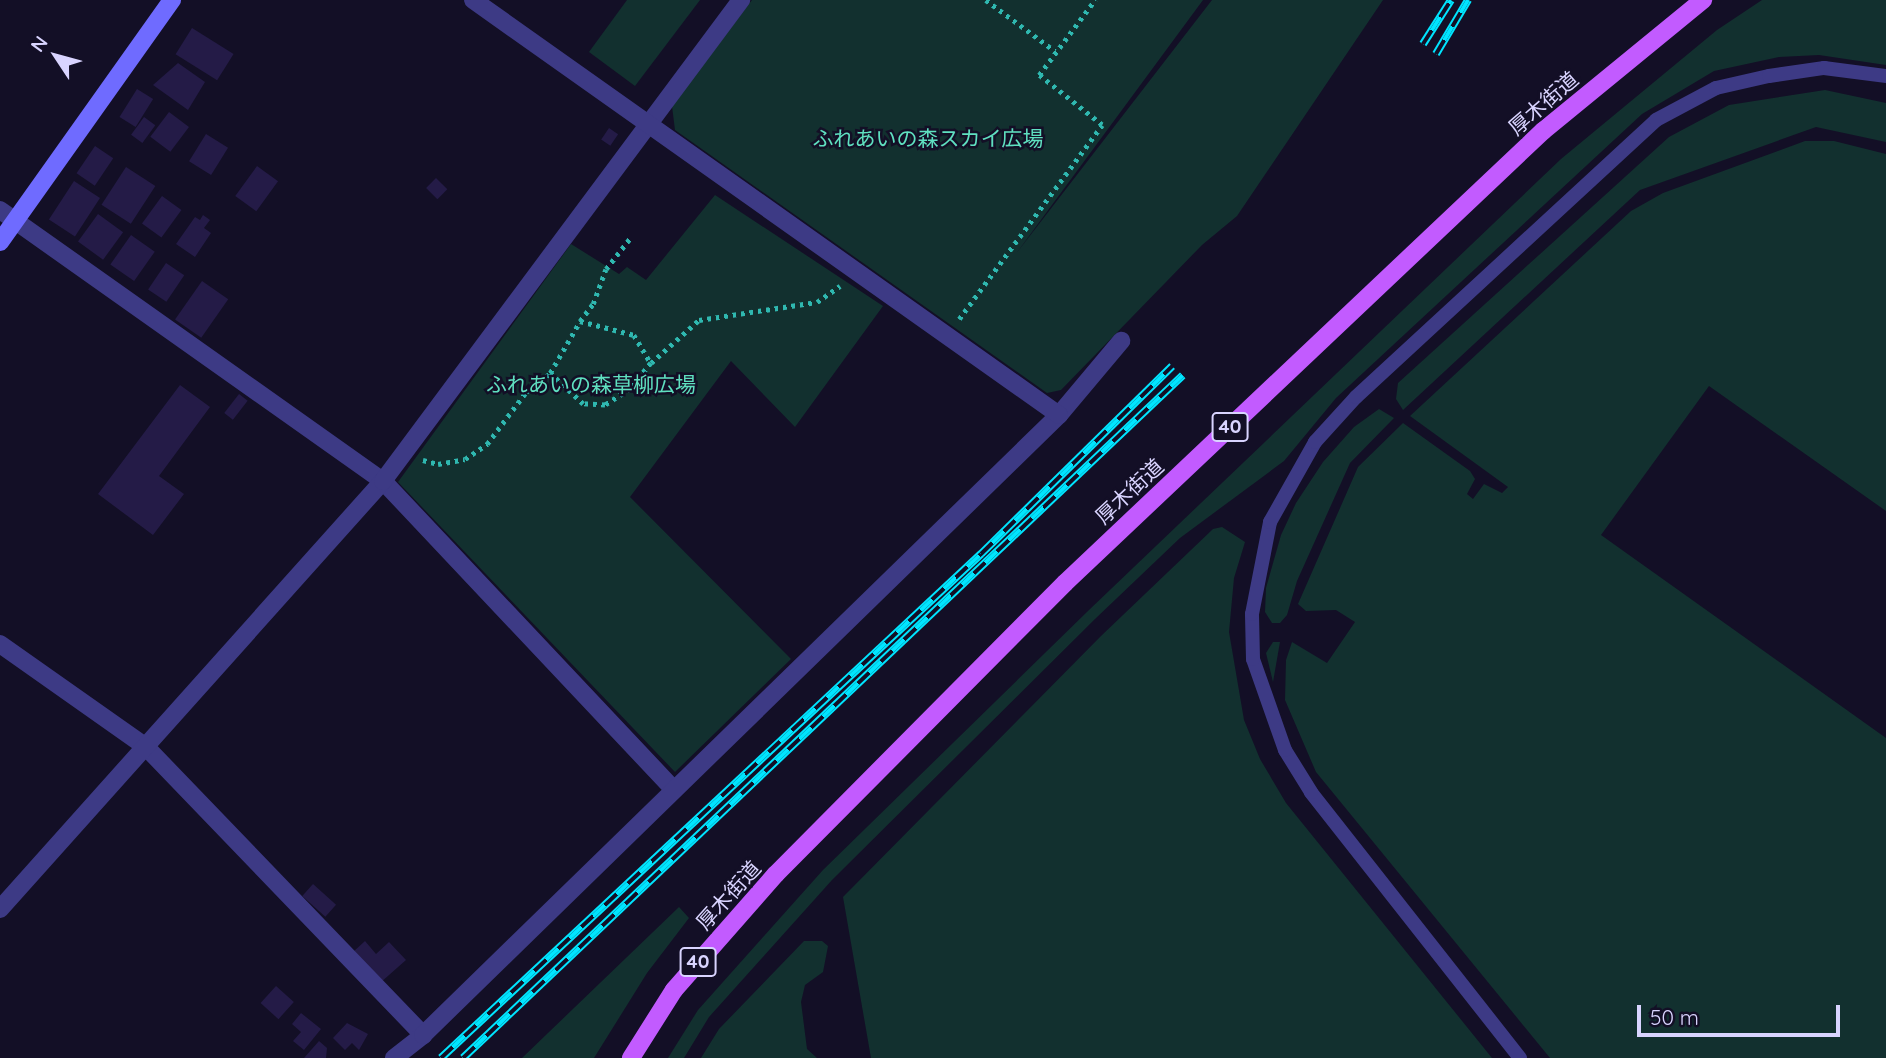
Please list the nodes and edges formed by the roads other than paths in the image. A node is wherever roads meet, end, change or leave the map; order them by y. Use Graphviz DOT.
graph roads {
  1 [pos="172,0"];
  2 [pos="473,0"];
  3 [pos="741,0"];
  4 [pos="1703,0"];
  5 [pos="1886,76"];
  6 [pos="649,125"];
  7 [pos="0,210"];
  8 [pos="16,219"];
  9 [pos="0,242"];
  10 [pos="1121,341"];
  11 [pos="1059,415"];
  12 [pos="383,481"];
  13 [pos="0,644"];
  14 [pos="146,747"];
  15 [pos="674,790"];
  16 [pos="0,909"];
  17 [pos="423,1035"];
  18 [pos="394,1058"];
  19 [pos="631,1058"];
  20 [pos="1520,1058"];
  1 -- 8 [label="street"];
  2 -- 6 [label="street"];
  3 -- 6 [label="street"];
  4 -- 19 [label="main road, 厚木街道 / 40"];
  5 -- 20 [label="lane"];
  6 -- 11 [label="street"];
  6 -- 12 [label="street"];
  7 -- 8 [label="street"];
  8 -- 9 [label="street"];
  8 -- 12 [label="street"];
  10 -- 11 [label="street"];
  11 -- 15 [label="street"];
  12 -- 14 [label="street"];
  12 -- 15 [label="street"];
  13 -- 14 [label="street"];
  14 -- 16 [label="street"];
  14 -- 17 [label="street"];
  15 -- 17 [label="street"];
  17 -- 18 [label="street"];
}
